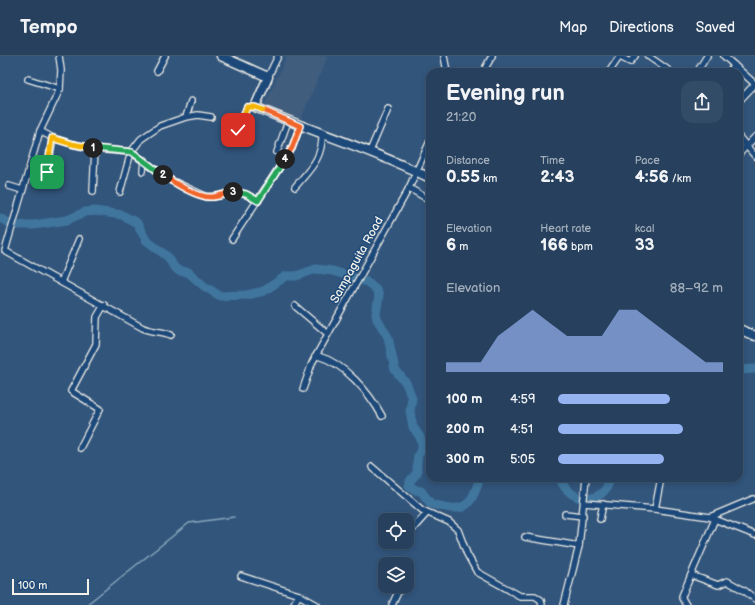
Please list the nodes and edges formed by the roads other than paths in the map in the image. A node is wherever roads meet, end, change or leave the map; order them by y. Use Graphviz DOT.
graph roads {
  1 [pos="59,56"];
  2 [pos="165,56"];
  3 [pos="222,56"];
  4 [pos="278,56"];
  5 [pos="444,56"];
  6 [pos="492,56"];
  7 [pos="620,56"];
  8 [pos="635,56"];
  9 [pos="648,56"];
  10 [pos="707,56"];
  11 [pos="724,56"];
  12 [pos="734,65"];
  13 [pos="446,68"];
  14 [pos="485,68"];
  15 [pos="612,68"];
  16 [pos="664,68"];
  17 [pos="700,68"];
  18 [pos="732,68"];
  19 [pos="737,68"];
  20 [pos="158,71"];
  21 [pos="743,73"];
  22 [pos="268,77"];
  23 [pos="28,79"];
  24 [pos="755,84"];
  25 [pos="60,89"];
  26 [pos="743,97"];
  27 [pos="191,101"];
  28 [pos="255,107"];
  29 [pos="388,109"];
  30 [pos="211,117"];
  31 [pos="186,118"];
  32 [pos="288,121"];
  33 [pos="300,126"];
  34 [pos="238,130"];
  35 [pos="40,131"];
  36 [pos="322,134"];
  37 [pos="755,136"];
  38 [pos="52,138"];
  39 [pos="743,142"];
  40 [pos="747,146"];
  41 [pos="95,149"];
  42 [pos="743,150"];
  43 [pos="426,151"];
  44 [pos="132,152"];
  45 [pos="278,152"];
  46 [pos="370,152"];
  47 [pos="755,156"];
  48 [pos="144,160"];
  49 [pos="143,171"];
  50 [pos="47,172"];
  51 [pos="417,172"];
  52 [pos="426,176"];
  53 [pos="9,186"];
  54 [pos="296,187"];
  55 [pos="409,188"];
  56 [pos="22,190"];
  57 [pos="93,191"];
  58 [pos="120,192"];
  59 [pos="426,198"];
  60 [pos="258,201"];
  61 [pos="79,239"];
  62 [pos="232,239"];
  63 [pos="3,252"];
  64 [pos="61,282"];
  65 [pos="104,305"];
  66 [pos="295,306"];
  67 [pos="743,330"];
  68 [pos="328,334"];
  69 [pos="754,334"];
  70 [pos="171,335"];
  71 [pos="315,357"];
  72 [pos="303,389"];
  73 [pos="382,416"];
  74 [pos="80,448"];
  75 [pos="372,467"];
  76 [pos="586,482"];
  77 [pos="660,482"];
  78 [pos="753,499"];
  79 [pos="585,502"];
  80 [pos="603,504"];
  81 [pos="655,508"];
  82 [pos="427,513"];
  83 [pos="565,514"];
  84 [pos="583,516"];
  85 [pos="713,518"];
  86 [pos="600,520"];
  87 [pos="414,528"];
  88 [pos="755,535"];
  89 [pos="525,537"];
  90 [pos="579,546"];
  91 [pos="691,575"];
  92 [pos="241,576"];
  93 [pos="398,593"];
  94 [pos="299,595"];
  95 [pos="755,598"];
  96 [pos="293,605"];
  97 [pos="317,605"];
  98 [pos="392,605"];
  99 [pos="542,605"];
  100 [pos="564,605"];
  101 [pos="686,605"];
  1 -- 25 [label="street"];
  2 -- 20 [label="street"];
  3 -- 22 [label="street"];
  4 -- 22 [label="street"];
  5 -- 13 [label="street"];
  6 -- 14 [label="street"];
  7 -- 8 [label="street"];
  7 -- 15 [label="street"];
  9 -- 16 [label="street"];
  10 -- 17 [label="street"];
  11 -- 12 [label="street"];
  12 -- 18 [label="street"];
  12 -- 19 [label="street"];
  21 -- 24 [label="street"];
  22 -- 28 [label="street"];
  23 -- 25 [label="street"];
  24 -- 26 [label="street"];
  25 -- 35 [label="street"];
  27 -- 31 [label="street"];
  28 -- 32 [label="street"];
  28 -- 34 [label="street"];
  29 -- 46 [label="street"];
  30 -- 31 [label="street"];
  31 -- 44 [label="street"];
  32 -- 33 [label="street"];
  32 -- 45 [label="street"];
  33 -- 36 [label="street"];
  33 -- 60 [label="street"];
  35 -- 38 [label="street"];
  35 -- 56 [label="street"];
  36 -- 46 [label="street"];
  36 -- 54 [label="street"];
  37 -- 40 [label="street"];
  38 -- 41 [label="street"];
  38 -- 50 [label="street"];
  39 -- 40 [label="street"];
  40 -- 42 [label="street"];
  40 -- 47 [label="street"];
  41 -- 44 [label="street"];
  41 -- 57 [label="street"];
  43 -- 51 [label="street, Sampaguita Road"];
  44 -- 48 [label="street"];
  44 -- 58 [label="street"];
  46 -- 51 [label="street"];
  48 -- 49 [label="street"];
  48 -- 60 [label="street"];
  51 -- 52 [label="street"];
  51 -- 55 [label="street, Sampaguita Road"];
  53 -- 56 [label="street"];
  55 -- 59 [label="street"];
  55 -- 68 [label="street, Sampaguita Road"];
  56 -- 63 [label="street"];
  60 -- 62 [label="street"];
  61 -- 64 [label="street"];
  63 -- 64 [label="street"];
  64 -- 65 [label="street"];
  65 -- 70 [label="street"];
  65 -- 74 [label="street"];
  66 -- 68 [label="street"];
  67 -- 69 [label="street"];
  68 -- 71 [label="street, Sampaguita Road"];
  71 -- 72 [label="street, Sampaguita Road"];
  71 -- 73 [label="street"];
  75 -- 82 [label="street"];
  76 -- 79 [label="street"];
  77 -- 81 [label="street"];
  78 -- 85 [label="street"];
  79 -- 80 [label="street"];
  79 -- 84 [label="street"];
  80 -- 81 [label="street"];
  80 -- 86 [label="street"];
  81 -- 85 [label="street"];
  82 -- 87 [label="street"];
  82 -- 99 [label="street"];
  83 -- 84 [label="street"];
  84 -- 90 [label="street"];
  85 -- 88 [label="street"];
  85 -- 91 [label="street"];
  89 -- 90 [label="street"];
  90 -- 100 [label="street"];
  91 -- 95 [label="street"];
  91 -- 101 [label="street"];
  92 -- 94 [label="street"];
  93 -- 98 [label="street"];
  94 -- 96 [label="street"];
  94 -- 97 [label="street"];
}
